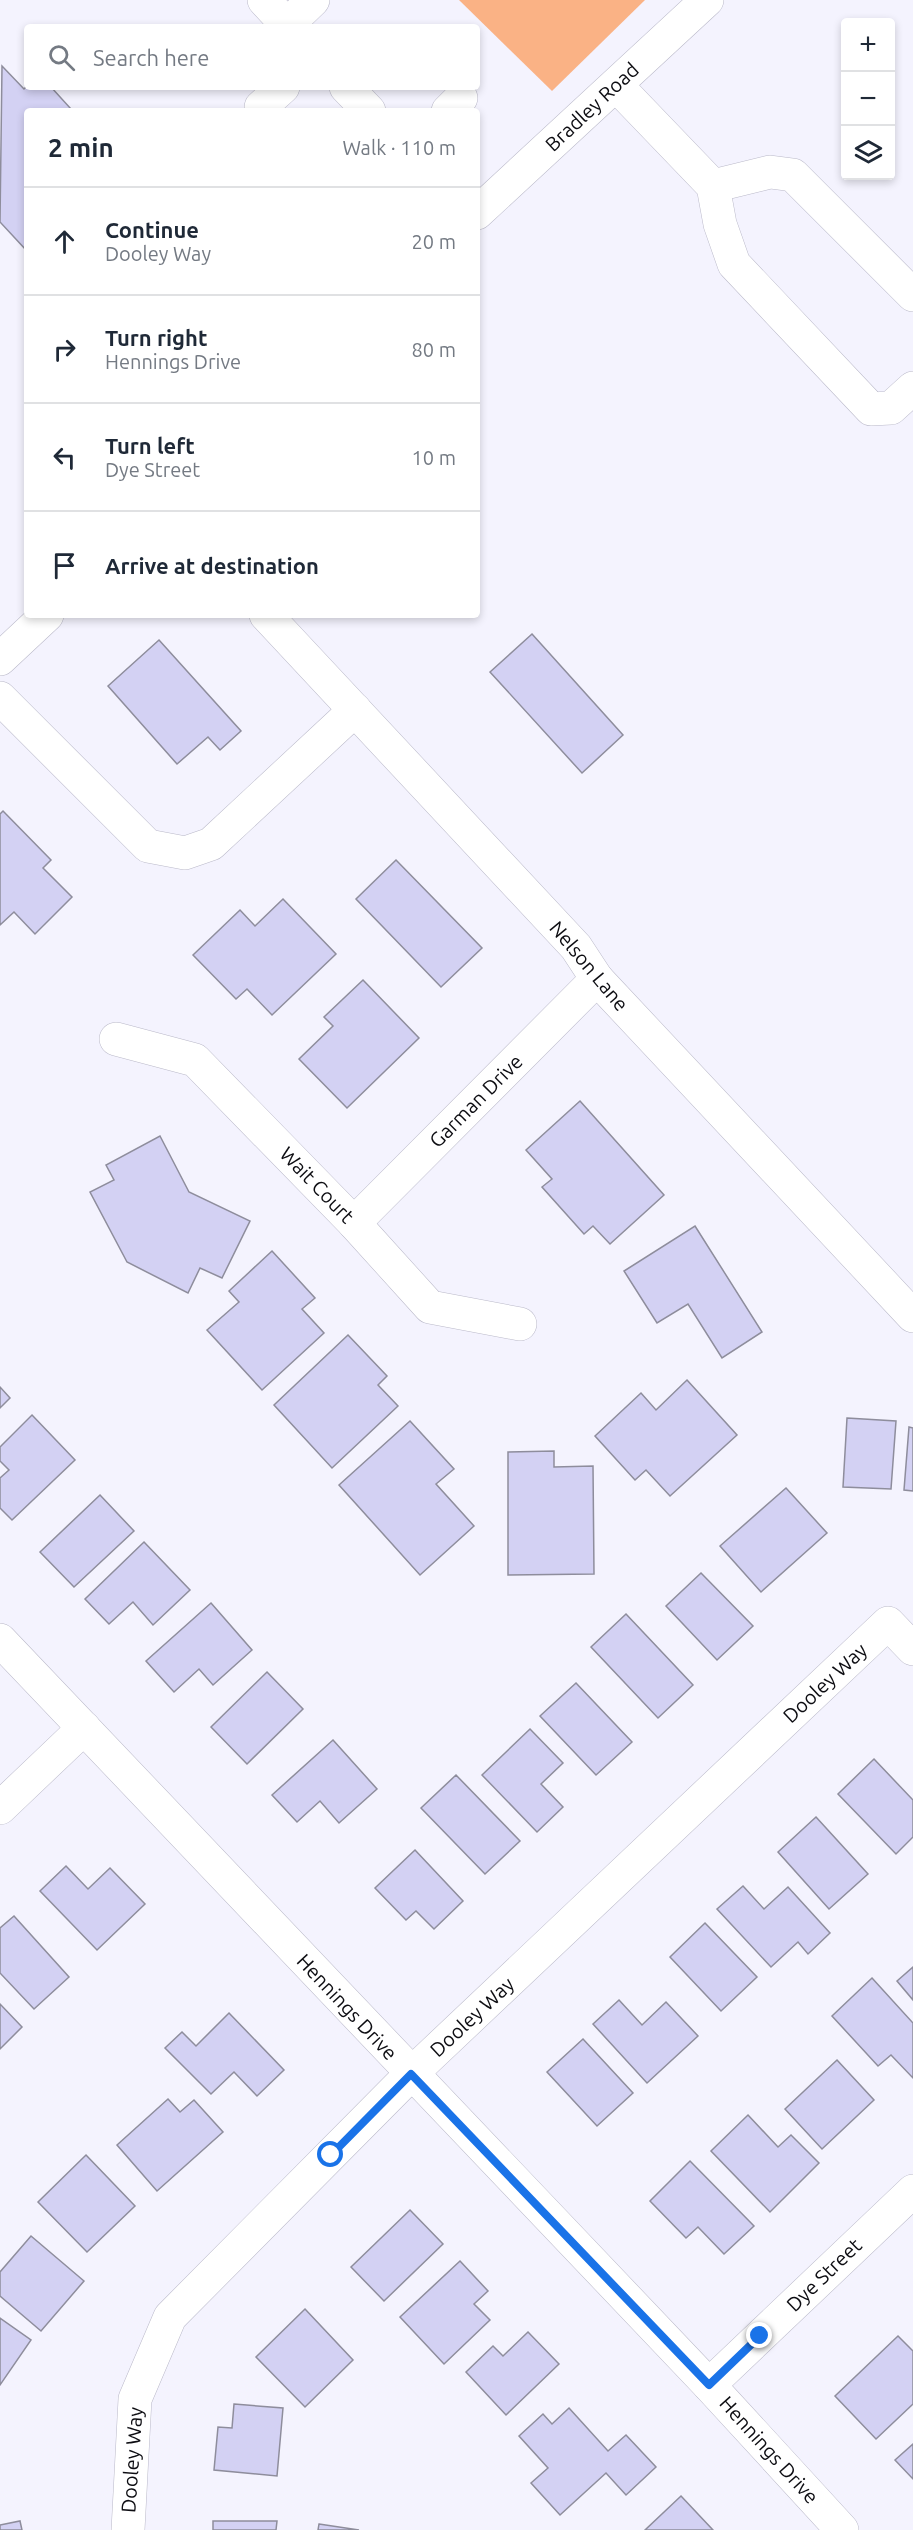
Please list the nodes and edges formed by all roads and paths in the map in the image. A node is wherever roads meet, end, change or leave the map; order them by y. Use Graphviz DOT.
graph roads {
  1 [pos="264,0"];
  2 [pos="313,0"];
  3 [pos="707,0"];
  4 [pos="286,24"];
  5 [pos="290,24"];
  6 [pos="616,85"];
  7 [pos="280,90"];
  8 [pos="349,90"];
  9 [pos="262,108"];
  10 [pos="366,108"];
  11 [pos="712,186"];
  12 [pos="480,210"];
  13 [pos="913,295"];
  14 [pos="913,388"];
  15 [pos="44,618"];
  16 [pos="269,618"];
  17 [pos="0,659"];
  18 [pos="0,698"];
  19 [pos="355,710"];
  20 [pos="597,979"];
  21 [pos="116,1039"];
  22 [pos="354,1223"];
  23 [pos="913,1316"];
  24 [pos="520,1324"];
  25 [pos="0,1640"];
  26 [pos="913,1649"];
  27 [pos="84,1728"];
  28 [pos="0,1808"];
  29 [pos="411,2074"];
  30 [pos="913,2191"];
  31 [pos="709,2385"];
  32 [pos="128,2530"];
  33 [pos="842,2530"];
  1 -- 4 [label="street"];
  2 -- 5 [label="street"];
  3 -- 6 [label="street, Bradley Road"];
  6 -- 11 [label="street"];
  6 -- 12 [label="street, Bradley Road"];
  7 -- 9 [label="street"];
  8 -- 10 [label="street"];
  11 -- 13 [label="street"];
  11 -- 14 [label="street"];
  15 -- 17 [label="street"];
  16 -- 19 [label="street, Nelson Lane"];
  18 -- 19 [label="street"];
  19 -- 20 [label="street, Nelson Lane"];
  20 -- 22 [label="street, Garman Drive"];
  20 -- 23 [label="street, Nelson Lane"];
  21 -- 22 [label="street, Wait Court"];
  22 -- 24 [label="street, Wait Court"];
  25 -- 27 [label="street, Hennings Drive"];
  26 -- 29 [label="street, Dooley Way"];
  27 -- 28 [label="street"];
  27 -- 29 [label="street, Hennings Drive"];
  29 -- 31 [label="street, Hennings Drive"];
  29 -- 32 [label="street, Dooley Way"];
  30 -- 31 [label="street, Dye Street"];
  31 -- 33 [label="street, Hennings Drive"];
}
